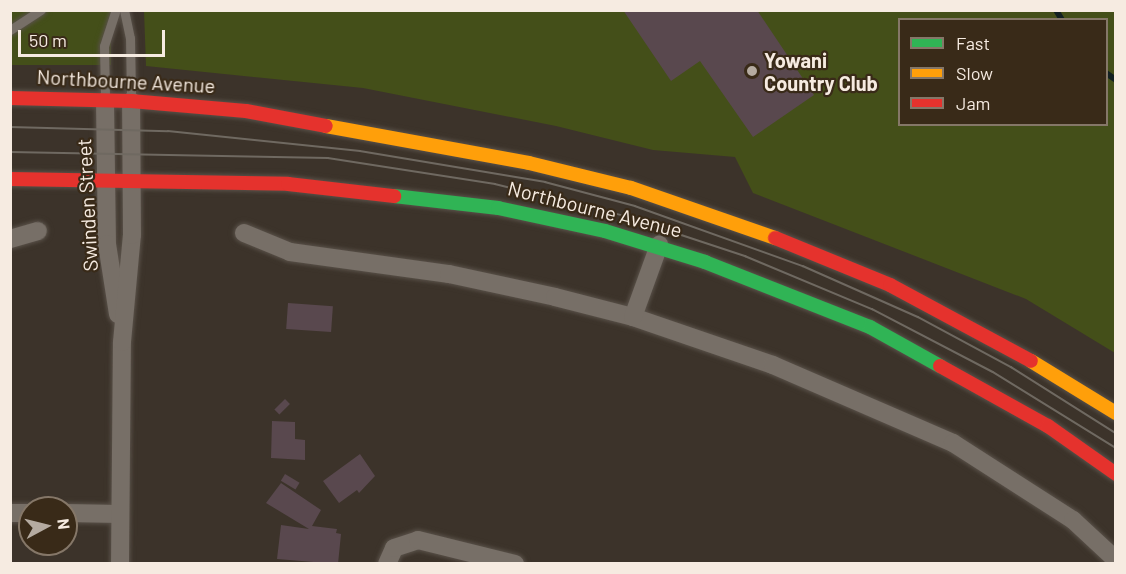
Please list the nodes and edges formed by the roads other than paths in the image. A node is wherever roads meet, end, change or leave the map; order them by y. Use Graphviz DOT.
graph roads {
  1 [pos="40,10"];
  2 [pos="116,10"];
  3 [pos="124,10"];
  4 [pos="10,30"];
  5 [pos="10,98"];
  6 [pos="105,101"];
  7 [pos="131,101"];
  8 [pos="10,179"];
  9 [pos="106,179"];
  10 [pos="131,180"];
  11 [pos="38,231"];
  12 [pos="244,233"];
  13 [pos="10,239"];
  14 [pos="659,245"];
  15 [pos="633,317"];
  16 [pos="122,342"];
  17 [pos="1116,412"];
  18 [pos="1116,474"];
  19 [pos="78,513"];
  20 [pos="120,514"];
  21 [pos="1116,560"];
  22 [pos="120,564"];
  23 [pos="387,564"];
  24 [pos="515,564"];
  1 -- 4 [label="lane"];
  2 -- 6 [label="lane"];
  3 -- 7 [label="lane"];
  5 -- 6 [label="highway, Northbourne Avenue"];
  6 -- 7 [label="highway, Northbourne Avenue"];
  6 -- 9 [label="street, Swinden Street"];
  7 -- 10 [label="street, Swinden Street"];
  7 -- 17 [label="highway, Northbourne Avenue"];
  8 -- 9 [label="highway, Northbourne Avenue"];
  9 -- 10 [label="highway, Northbourne Avenue"];
  9 -- 16 [label="street, Swinden Street"];
  10 -- 14 [label="highway, Northbourne Avenue"];
  10 -- 16 [label="street, Swinden Street"];
  11 -- 13 [label="street"];
  12 -- 15 [label="street"];
  14 -- 15 [label="street"];
  14 -- 18 [label="highway, Northbourne Avenue"];
  15 -- 21 [label="street"];
  16 -- 20 [label="street, Swinden Street"];
  19 -- 20 [label="street"];
  20 -- 22 [label="street, Swinden Street"];
  23 -- 24 [label="street"];
}
